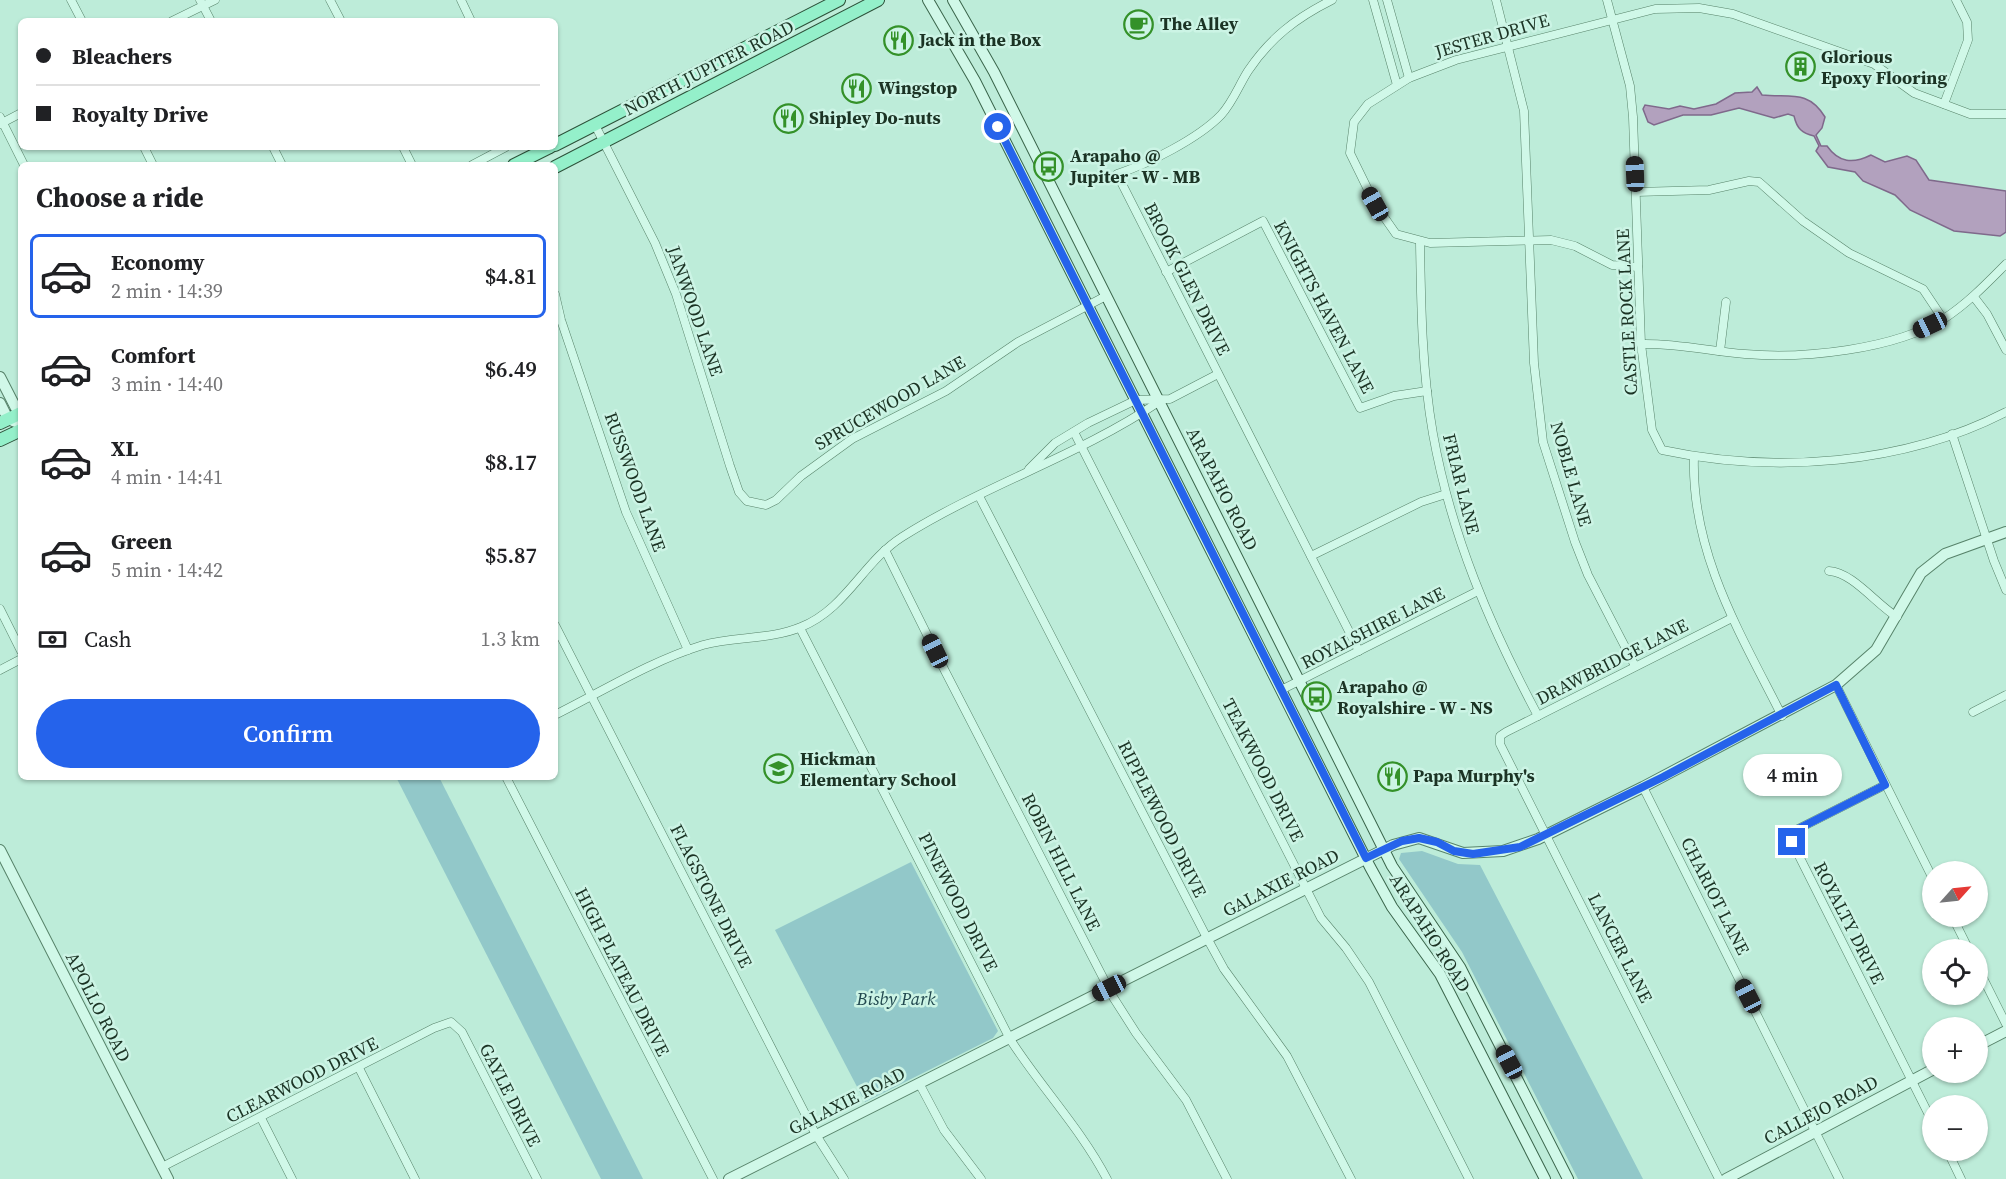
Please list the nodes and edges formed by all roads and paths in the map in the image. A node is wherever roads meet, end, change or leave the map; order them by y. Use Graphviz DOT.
graph roads {
  1 [pos="71,0"];
  2 [pos="215,0"];
  3 [pos="330,0"];
  4 [pos="460,0"];
  5 [pos="838,0"];
  6 [pos="878,0"];
  7 [pos="928,0"];
  8 [pos="953,0"];
  9 [pos="1332,0"];
  10 [pos="1373,0"];
  11 [pos="1387,0"];
  12 [pos="1496,0"];
  13 [pos="1607,0"];
  14 [pos="1956,0"];
  15 [pos="202,3"];
  16 [pos="1699,4"];
  17 [pos="80,18"];
  18 [pos="177,18"];
  19 [pos="210,18"];
  20 [pos="339,18"];
  21 [pos="469,18"];
  22 [pos="1612,18"];
  23 [pos="788,26"];
  24 [pos="796,44"];
  25 [pos="1508,45"];
  26 [pos="704,69"];
  27 [pos="1409,78"];
  28 [pos="726,80"];
  29 [pos="1397,85"];
  30 [pos="696,94"];
  31 [pos="1944,104"];
  32 [pos="18,113"];
  33 [pos="2006,114"];
  34 [pos="1,121"];
  35 [pos="595,125"];
  36 [pos="603,142"];
  37 [pos="558,144"];
  38 [pos="500,150"];
  39 [pos="544,150"];
  40 [pos="1034,156"];
  41 [pos="22,162"];
  42 [pos="478,162"];
  43 [pos="520,162"];
  44 [pos="558,165"];
  45 [pos="1018,165"];
  46 [pos="1636,192"];
  47 [pos="1528,240"];
  48 [pos="1420,242"];
  49 [pos="2006,264"];
  50 [pos="1638,267"];
  51 [pos="1166,272"];
  52 [pos="1106,296"];
  53 [pos="1974,297"];
  54 [pos="1726,302"];
  55 [pos="1089,305"];
  56 [pos="558,317"];
  57 [pos="1943,319"];
  58 [pos="1641,344"];
  59 [pos="2006,350"];
  60 [pos="1720,351"];
  61 [pos="1218,374"];
  62 [pos="0,376"];
  63 [pos="1427,391"];
  64 [pos="1136,400"];
  65 [pos="1160,401"];
  66 [pos="0,403"];
  67 [pos="2006,412"];
  68 [pos="1143,413"];
  69 [pos="15,418"];
  70 [pos="18,431"];
  71 [pos="1074,432"];
  72 [pos="1952,434"];
  73 [pos="0,440"];
  74 [pos="1081,446"];
  75 [pos="1694,457"];
  76 [pos="1029,469"];
  77 [pos="1446,494"];
  78 [pos="979,496"];
  79 [pos="758,504"];
  80 [pos="2006,532"];
  81 [pos="1986,538"];
  82 [pos="885,550"];
  83 [pos="1311,556"];
  84 [pos="1829,571"];
  85 [pos="2006,590"];
  86 [pos="1478,591"];
  87 [pos="0,609"];
  88 [pos="1897,617"];
  89 [pos="1732,618"];
  90 [pos="800,628"];
  91 [pos="558,631"];
  92 [pos="18,645"];
  93 [pos="688,650"];
  94 [pos="1359,651"];
  95 [pos="18,661"];
  96 [pos="1635,666"];
  97 [pos="0,670"];
  98 [pos="1300,681"];
  99 [pos="1836,685"];
  100 [pos="1281,690"];
  101 [pos="2006,695"];
  102 [pos="592,697"];
  103 [pos="1973,712"];
  104 [pos="558,714"];
  105 [pos="1538,716"];
  106 [pos="1782,716"];
  107 [pos="1506,732"];
  108 [pos="508,780"];
  109 [pos="1885,785"];
  110 [pos="1643,787"];
  111 [pos="1546,835"];
  112 [pos="1384,849"];
  113 [pos="0,850"];
  114 [pos="1366,858"];
  115 [pos="1924,861"];
  116 [pos="1306,888"];
  117 [pos="1207,938"];
  118 [pos="1109,988"];
  119 [pos="1988,988"];
  120 [pos="456,1024"];
  121 [pos="2006,1024"];
  122 [pos="2006,1031"];
  123 [pos="1010,1039"];
  124 [pos="1988,1040"];
  125 [pos="359,1068"];
  126 [pos="1922,1075"];
  127 [pos="1912,1080"];
  128 [pos="919,1083"];
  129 [pos="1922,1100"];
  130 [pos="261,1118"];
  131 [pos="1817,1131"];
  132 [pos="816,1135"];
  133 [pos="1952,1161"];
  134 [pos="162,1167"];
  135 [pos="168,1179"];
  136 [pos="292,1179"];
  137 [pos="415,1179"];
  138 [pos="537,1179"];
  139 [pos="713,1179"];
  140 [pos="729,1179"];
  141 [pos="844,1179"];
  142 [pos="981,1179"];
  143 [pos="1107,1179"];
  144 [pos="1227,1179"];
  145 [pos="1351,1179"];
  146 [pos="1469,1179"];
  147 [pos="1545,1179"];
  148 [pos="1568,1179"];
  149 [pos="1719,1179"];
  150 [pos="1726,1179"];
  151 [pos="1839,1179"];
  152 [pos="1961,1179"];
  1 -- 17 [label="street"];
  2 -- 15 [label="street"];
  3 -- 20 [label="street"];
  4 -- 21 [label="street"];
  5 -- 23 [label="main road, NORTH JUPITER ROAD"];
  6 -- 24 [label="main road, NORTH JUPITER ROAD"];
  7 -- 45 [label="main road, ARAPAHO ROAD"];
  8 -- 40 [label="main road, ARAPAHO ROAD"];
  9 -- 51 [label="street, BROOK GLEN DRIVE"];
  10 -- 29 [label="street"];
  11 -- 27 [label="street"];
  12 -- 25 [label="street, NOBLE LANE"];
  13 -- 22 [label="street, CASTLE ROCK LANE"];
  14 -- 31 [label="street"];
  15 -- 18 [label="street"];
  15 -- 19 [label="street"];
  16 -- 22 [label="street, JESTER DRIVE"];
  16 -- 31 [label="street, JESTER DRIVE"];
  22 -- 25 [label="street, JESTER DRIVE"];
  22 -- 46 [label="street, CASTLE ROCK LANE"];
  23 -- 24 [label="main road"];
  23 -- 26 [label="main road, NORTH JUPITER ROAD"];
  24 -- 28 [label="main road, NORTH JUPITER ROAD"];
  25 -- 27 [label="street, JESTER DRIVE"];
  25 -- 47 [label="street, NOBLE LANE"];
  26 -- 28 [label="main road"];
  26 -- 30 [label="main road"];
  26 -- 35 [label="main road, NORTH JUPITER ROAD"];
  27 -- 29 [label="street, JESTER DRIVE"];
  28 -- 30 [label="main road, NORTH JUPITER ROAD"];
  29 -- 48 [label="street, JESTER DRIVE"];
  30 -- 36 [label="main road, NORTH JUPITER ROAD"];
  31 -- 33 [label="street, JESTER DRIVE"];
  32 -- 34 [label="street"];
  34 -- 41 [label="street"];
  35 -- 36 [label="street, JANWOOD LANE"];
  35 -- 37 [label="main road, NORTH JUPITER ROAD"];
  36 -- 44 [label="main road, NORTH JUPITER ROAD"];
  36 -- 79 [label="street, JANWOOD LANE"];
  38 -- 42 [label="street"];
  39 -- 43 [label="main road"];
  40 -- 45 [label="main road"];
  40 -- 52 [label="main road, ARAPAHO ROAD"];
  45 -- 55 [label="main road, ARAPAHO ROAD"];
  46 -- 50 [label="street, CASTLE ROCK LANE"];
  46 -- 57 [label="street"];
  47 -- 48 [label="street"];
  47 -- 50 [label="street"];
  47 -- 96 [label="street, NOBLE LANE"];
  48 -- 63 [label="street, FRIAR LANE"];
  49 -- 53 [label="street"];
  50 -- 58 [label="street, CASTLE ROCK LANE"];
  51 -- 61 [label="street, BROOK GLEN DRIVE"];
  51 -- 63 [label="street, KNIGHTS HAVEN LANE"];
  52 -- 55 [label="street, SPRUCEWOOD LANE"];
  52 -- 65 [label="main road, ARAPAHO ROAD"];
  53 -- 57 [label="street"];
  53 -- 59 [label="street"];
  54 -- 60 [label="street"];
  55 -- 64 [label="main road, ARAPAHO ROAD"];
  55 -- 79 [label="street, SPRUCEWOOD LANE"];
  56 -- 93 [label="street, RUSSWOOD LANE"];
  57 -- 60 [label="street"];
  58 -- 60 [label="street"];
  58 -- 75 [label="street, CASTLE ROCK LANE"];
  61 -- 65 [label="street"];
  61 -- 83 [label="street, BROOK GLEN DRIVE"];
  62 -- 69 [label="main road"];
  63 -- 77 [label="street, FRIAR LANE"];
  64 -- 65 [label="street"];
  64 -- 68 [label="main road, ARAPAHO ROAD"];
  64 -- 71 [label="street"];
  65 -- 68 [label="street"];
  65 -- 98 [label="main road, ARAPAHO ROAD"];
  66 -- 69 [label="main road"];
  67 -- 72 [label="street, CASTLE ROCK LANE"];
  68 -- 74 [label="street"];
  68 -- 100 [label="main road, ARAPAHO ROAD"];
  70 -- 73 [label="main road"];
  71 -- 74 [label="street, TEAKWOOD DRIVE"];
  71 -- 76 [label="street"];
  72 -- 75 [label="street, CASTLE ROCK LANE"];
  72 -- 81 [label="street"];
  74 -- 76 [label="street"];
  74 -- 116 [label="street, TEAKWOOD DRIVE"];
  75 -- 89 [label="street"];
  76 -- 78 [label="street"];
  77 -- 83 [label="street"];
  77 -- 86 [label="street, FRIAR LANE"];
  78 -- 82 [label="street"];
  78 -- 117 [label="street, RIPPLEWOOD DRIVE"];
  80 -- 81 [label="main road, GALAXIE ROAD"];
  81 -- 85 [label="street"];
  81 -- 88 [label="main road, GALAXIE ROAD"];
  82 -- 90 [label="street"];
  82 -- 118 [label="street, ROBIN HILL LANE"];
  83 -- 94 [label="street, BROOK GLEN DRIVE"];
  84 -- 88 [label="street"];
  86 -- 94 [label="street, ROYALSHIRE LANE"];
  86 -- 105 [label="street, FRIAR LANE"];
  87 -- 92 [label="street"];
  88 -- 99 [label="main road, GALAXIE ROAD"];
  89 -- 96 [label="street, DRAWBRIDGE LANE"];
  89 -- 106 [label="street"];
  90 -- 93 [label="street"];
  90 -- 123 [label="street, PINEWOOD DRIVE"];
  91 -- 102 [label="street, FLAGSTONE DRIVE"];
  93 -- 102 [label="street"];
  94 -- 98 [label="street, ROYALSHIRE LANE"];
  95 -- 97 [label="street"];
  96 -- 105 [label="street, DRAWBRIDGE LANE"];
  98 -- 100 [label="street, ROYALSHIRE LANE"];
  98 -- 112 [label="main road, ARAPAHO ROAD"];
  99 -- 106 [label="main road, GALAXIE ROAD"];
  99 -- 109 [label="street"];
  100 -- 114 [label="main road, ARAPAHO ROAD"];
  101 -- 103 [label="street"];
  102 -- 104 [label="street"];
  102 -- 132 [label="street, FLAGSTONE DRIVE"];
  105 -- 107 [label="street, DRAWBRIDGE LANE"];
  106 -- 110 [label="main road, GALAXIE ROAD"];
  107 -- 111 [label="street, LANCER LANE"];
  108 -- 139 [label="street, HIGH PLATEAU DRIVE"];
  109 -- 115 [label="street"];
  109 -- 127 [label="street, ROYALTY DRIVE"];
  110 -- 111 [label="main road, GALAXIE ROAD"];
  110 -- 131 [label="street, CHARIOT LANE"];
  111 -- 112 [label="main road, GALAXIE ROAD"];
  111 -- 149 [label="street, LANCER LANE"];
  112 -- 114 [label="main road, GALAXIE ROAD"];
  112 -- 148 [label="main road, ARAPAHO ROAD"];
  113 -- 134 [label="main road, APOLLO ROAD"];
  114 -- 116 [label="main road, GALAXIE ROAD"];
  114 -- 147 [label="main road, ARAPAHO ROAD"];
  116 -- 117 [label="main road, GALAXIE ROAD"];
  116 -- 146 [label="street, TEAKWOOD DRIVE"];
  117 -- 118 [label="main road, GALAXIE ROAD"];
  117 -- 145 [label="street, RIPPLEWOOD DRIVE"];
  118 -- 123 [label="main road, GALAXIE ROAD"];
  118 -- 144 [label="street, ROBIN HILL LANE"];
  119 -- 121 [label="street"];
  120 -- 125 [label="street, CLEARWOOD DRIVE"];
  120 -- 138 [label="street, GAYLE DRIVE"];
  122 -- 124 [label="main road"];
  123 -- 128 [label="main road, GALAXIE ROAD"];
  123 -- 143 [label="street, PINEWOOD DRIVE"];
  125 -- 130 [label="street, CLEARWOOD DRIVE"];
  125 -- 137 [label="street"];
  126 -- 127 [label="main road, CALLEJO ROAD"];
  127 -- 129 [label="street, ROYALTY DRIVE"];
  127 -- 131 [label="main road, CALLEJO ROAD"];
  128 -- 132 [label="main road, GALAXIE ROAD"];
  128 -- 142 [label="street"];
  130 -- 134 [label="street, CLEARWOOD DRIVE"];
  130 -- 136 [label="street"];
  131 -- 150 [label="main road, CALLEJO ROAD"];
  131 -- 151 [label="street, CHARIOT LANE"];
  132 -- 140 [label="main road, GALAXIE ROAD"];
  132 -- 141 [label="street, FLAGSTONE DRIVE"];
  133 -- 152 [label="street"];
  134 -- 135 [label="main road, APOLLO ROAD"];
}
